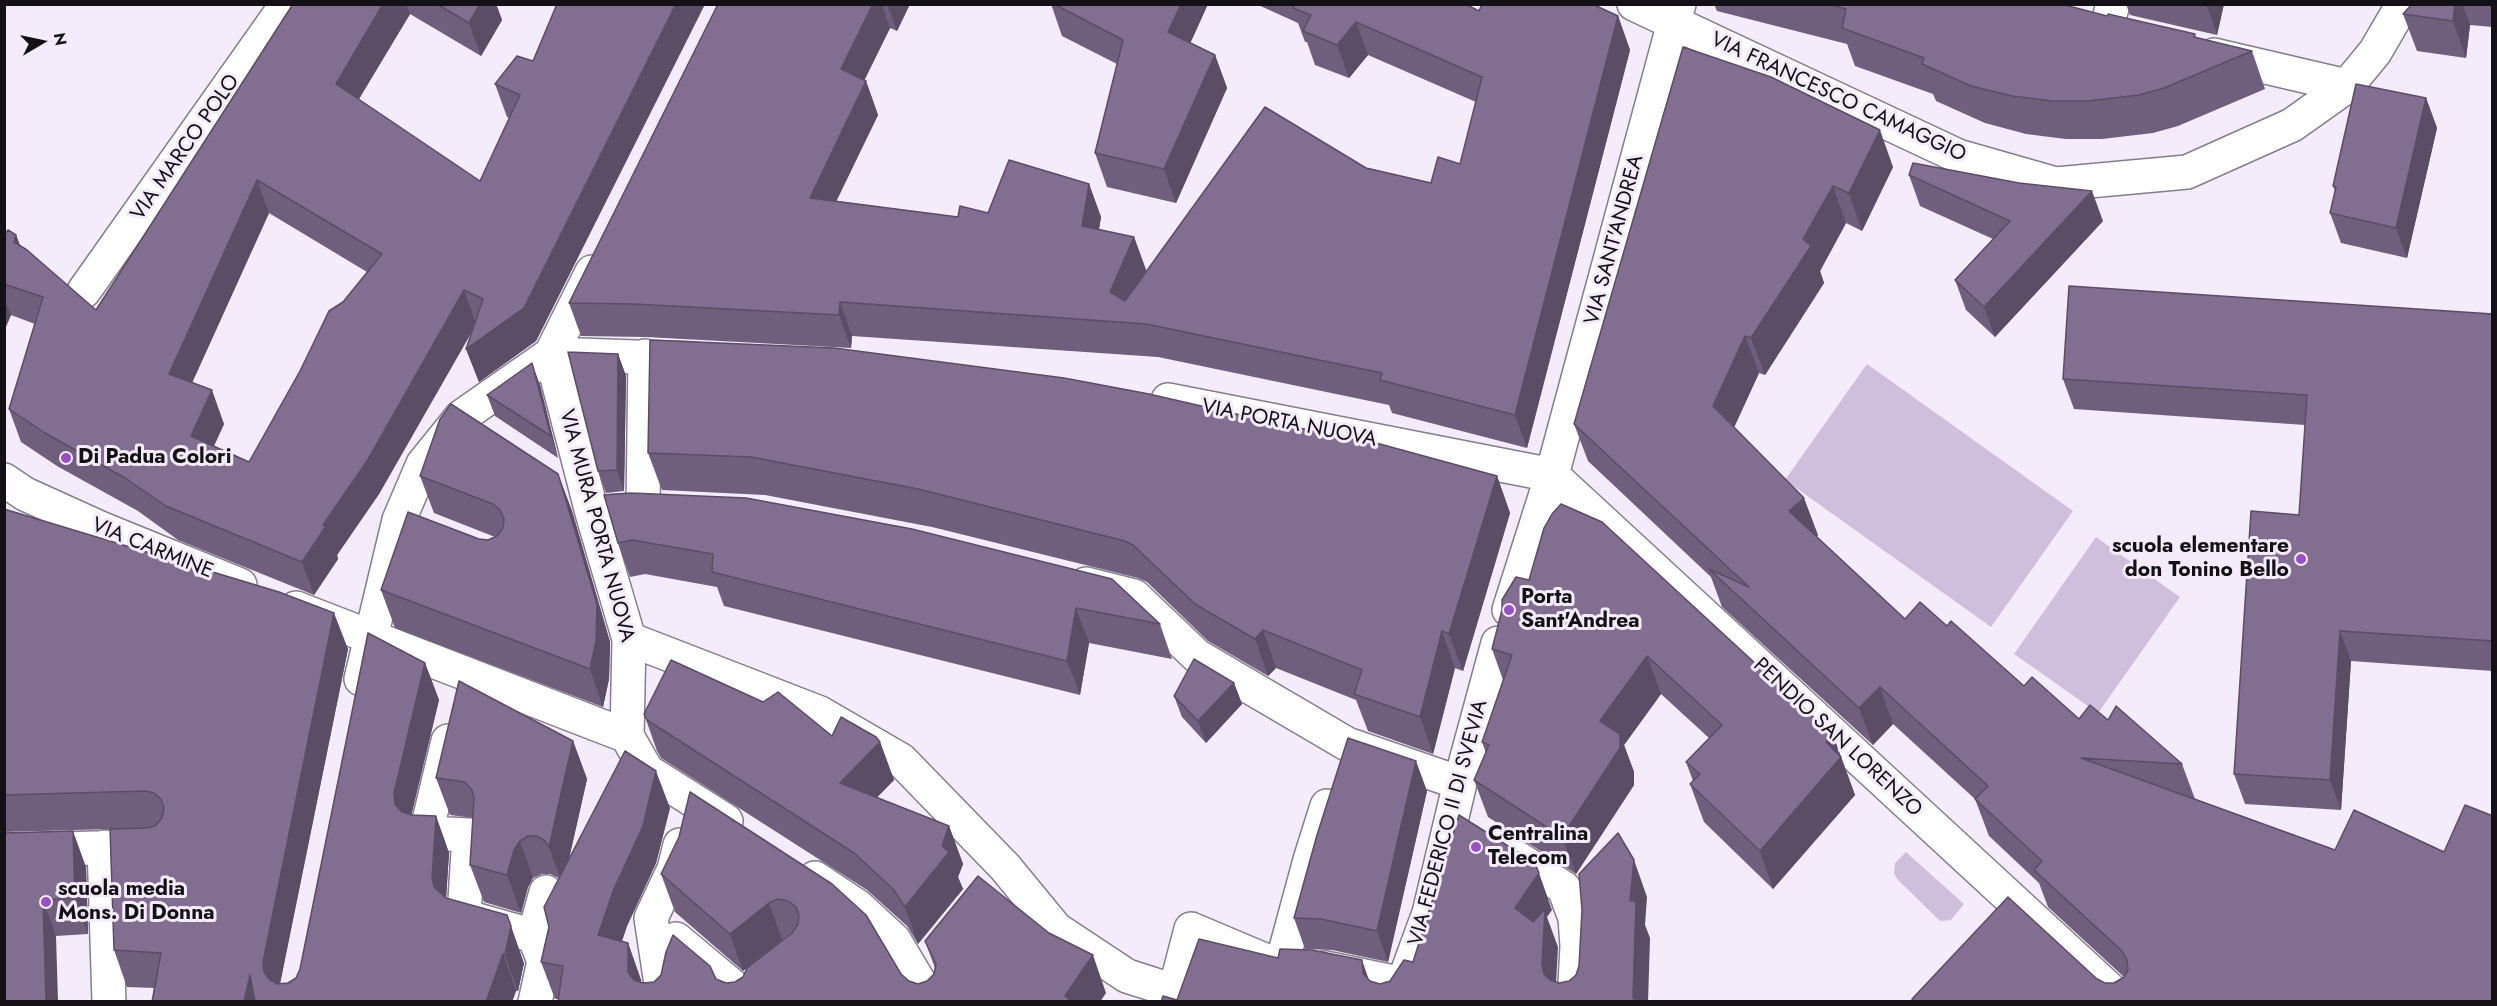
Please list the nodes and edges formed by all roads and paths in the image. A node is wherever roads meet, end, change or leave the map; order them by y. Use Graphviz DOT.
graph roads {
  1 [pos="287,4"];
  2 [pos="1634,4"];
  3 [pos="2403,4"];
  4 [pos="1676,13"];
  5 [pos="2109,17"];
  6 [pos="2073,21"];
  7 [pos="2140,38"];
  8 [pos="2186,48"];
  9 [pos="2347,86"];
  10 [pos="604,248"];
  11 [pos="84,291"];
  12 [pos="552,354"];
  13 [pos="645,356"];
  14 [pos="725,360"];
  15 [pos="1141,395"];
  16 [pos="461,417"];
  17 [pos="490,435"];
  18 [pos="549,474"];
  19 [pos="1552,475"];
  20 [pos="4,480"];
  21 [pos="590,506"];
  22 [pos="643,508"];
  23 [pos="679,510"];
  24 [pos="399,520"];
  25 [pos="432,533"];
  26 [pos="1054,576"];
  27 [pos="1509,610"];
  28 [pos="369,638"];
  29 [pos="628,639"];
  30 [pos="1498,643"];
  31 [pos="459,693"];
  32 [pos="355,708"];
  33 [pos="627,736"];
  34 [pos="1347,744"];
  35 [pos="1460,783"];
  36 [pos="691,800"];
  37 [pos="1451,816"];
  38 [pos="747,834"];
  39 [pos="159,846"];
  40 [pos="104,847"];
  41 [pos="4,851"];
  42 [pos="793,864"];
  43 [pos="1005,867"];
  44 [pos="546,892"];
  45 [pos="983,894"];
  46 [pos="651,918"];
  47 [pos="534,936"];
  48 [pos="939,949"];
  49 [pos="1281,966"];
  50 [pos="769,975"];
  51 [pos="924,989"];
  52 [pos="1398,993"];
  53 [pos="1173,997"];
  54 [pos="742,998"];
  55 [pos="109,1002"];
  56 [pos="535,1002"];
  57 [pos="659,1002"];
  58 [pos="1574,1002"];
  59 [pos="2123,1002"];
  1 -- 11 [label="street, VIA MARCO POLO"];
  2 -- 4 [label="street"];
  3 -- 9 [label="street, VIA FRANCESCO CAMAGGIO"];
  4 -- 9 [label="street, VIA FRANCESCO CAMAGGIO"];
  4 -- 19 [label="street, VIA SANT'ANDREA"];
  5 -- 6 [label="street"];
  5 -- 7 [label="street"];
  8 -- 9 [label="street"];
  10 -- 12 [label="street"];
  12 -- 13 [label="street"];
  12 -- 16 [label="street"];
  12 -- 21 [label="street, VIA MURA PORTA NUOVA"];
  13 -- 14 [label="street"];
  13 -- 22 [label="street"];
  15 -- 19 [label="street, VIA PORTA NUOVA"];
  16 -- 17 [label="street"];
  16 -- 24 [label="street"];
  18 -- 21 [label="street"];
  19 -- 27 [label="street"];
  19 -- 59 [label="street, PENDIO SAN LORENZO"];
  20 -- 28 [label="street, VIA CARMINE"];
  21 -- 22 [label="street"];
  21 -- 29 [label="street, VIA MURA PORTA NUOVA"];
  22 -- 23 [label="street"];
  24 -- 25 [label="street"];
  24 -- 28 [label="street"];
  26 -- 34 [label="street"];
  28 -- 31 [label="street, VIA CARMINE"];
  28 -- 32 [label="street"];
  29 -- 33 [label="street, VIA MURA PORTA NUOVA"];
  29 -- 43 [label="street"];
  30 -- 35 [label="street, VIA FEDERICO II DI SVEVIA"];
  31 -- 33 [label="street, VIA CARMINE"];
  31 -- 47 [label="street"];
  33 -- 36 [label="street"];
  34 -- 35 [label="street"];
  34 -- 49 [label="street"];
  35 -- 37 [label="street, VIA FEDERICO II DI SVEVIA"];
  36 -- 38 [label="street"];
  36 -- 46 [label="street"];
  37 -- 52 [label="street, VIA FEDERICO II DI SVEVIA"];
  37 -- 58 [label="street"];
  39 -- 40 [label="street"];
  40 -- 41 [label="street"];
  40 -- 55 [label="street"];
  42 -- 51 [label="street"];
  43 -- 45 [label="street"];
  43 -- 53 [label="street"];
  44 -- 47 [label="street"];
  46 -- 54 [label="street"];
  46 -- 57 [label="street"];
  47 -- 56 [label="street"];
  48 -- 51 [label="street"];
  49 -- 52 [label="street"];
  49 -- 53 [label="street"];
  50 -- 54 [label="street"];
}
